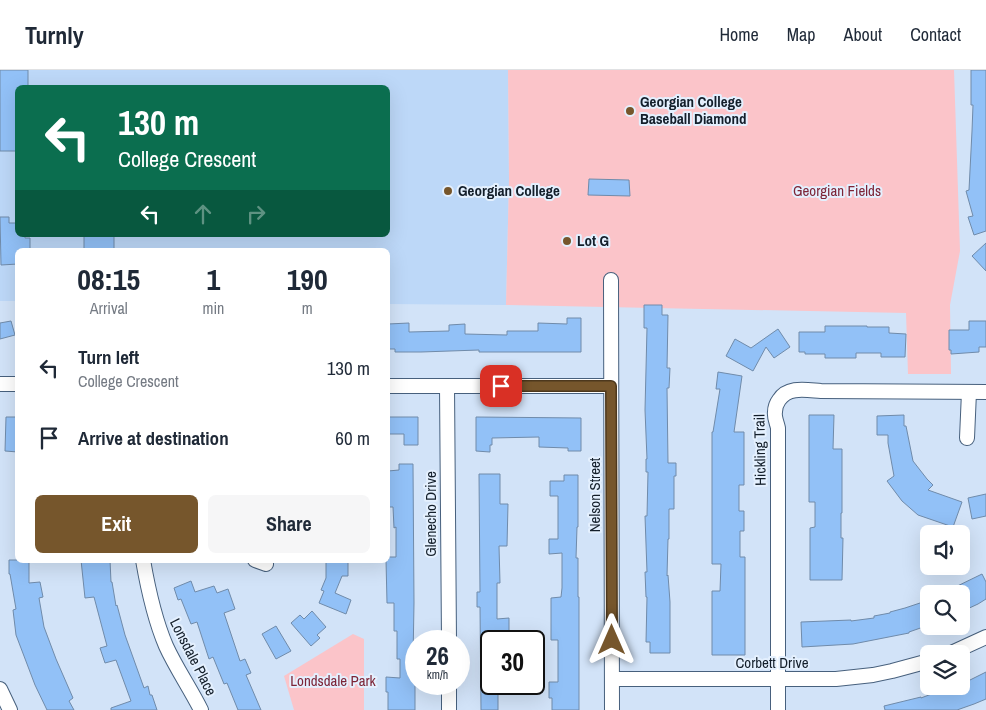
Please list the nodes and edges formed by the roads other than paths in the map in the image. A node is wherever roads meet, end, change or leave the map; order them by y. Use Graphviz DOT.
graph roads {
  1 [pos="611,280"];
  2 [pos="0,384"];
  3 [pos="15,384"];
  4 [pos="390,386"];
  5 [pos="447,386"];
  6 [pos="611,386"];
  7 [pos="969,392"];
  8 [pos="986,392"];
  9 [pos="967,438"];
  10 [pos="143,563"];
  11 [pos="449,630"];
  12 [pos="986,637"];
  13 [pos="969,645"];
  14 [pos="920,663"];
  15 [pos="612,679"];
  16 [pos="778,679"];
  17 [pos="0,689"];
  18 [pos="449,695"];
  19 [pos="10,710"];
  20 [pos="202,710"];
  21 [pos="449,710"];
  22 [pos="612,710"];
  23 [pos="778,710"];
  1 -- 6 [label="street, Nelson Street"];
  2 -- 3 [label="street"];
  4 -- 5 [label="street"];
  5 -- 6 [label="street"];
  5 -- 11 [label="street, Glenecho Drive"];
  6 -- 15 [label="street, Nelson Street"];
  7 -- 8 [label="street, Hickling Trail"];
  7 -- 9 [label="street"];
  7 -- 16 [label="street, Hickling Trail"];
  10 -- 20 [label="street, Lonsdale Place"];
  12 -- 13 [label="street"];
  14 -- 16 [label="street, Corbett Drive"];
  15 -- 16 [label="street, Corbett Drive"];
  15 -- 22 [label="street, Nelson Street"];
  16 -- 23 [label="street, Hickling Trail"];
  17 -- 19 [label="street"];
  18 -- 21 [label="street"];
}
